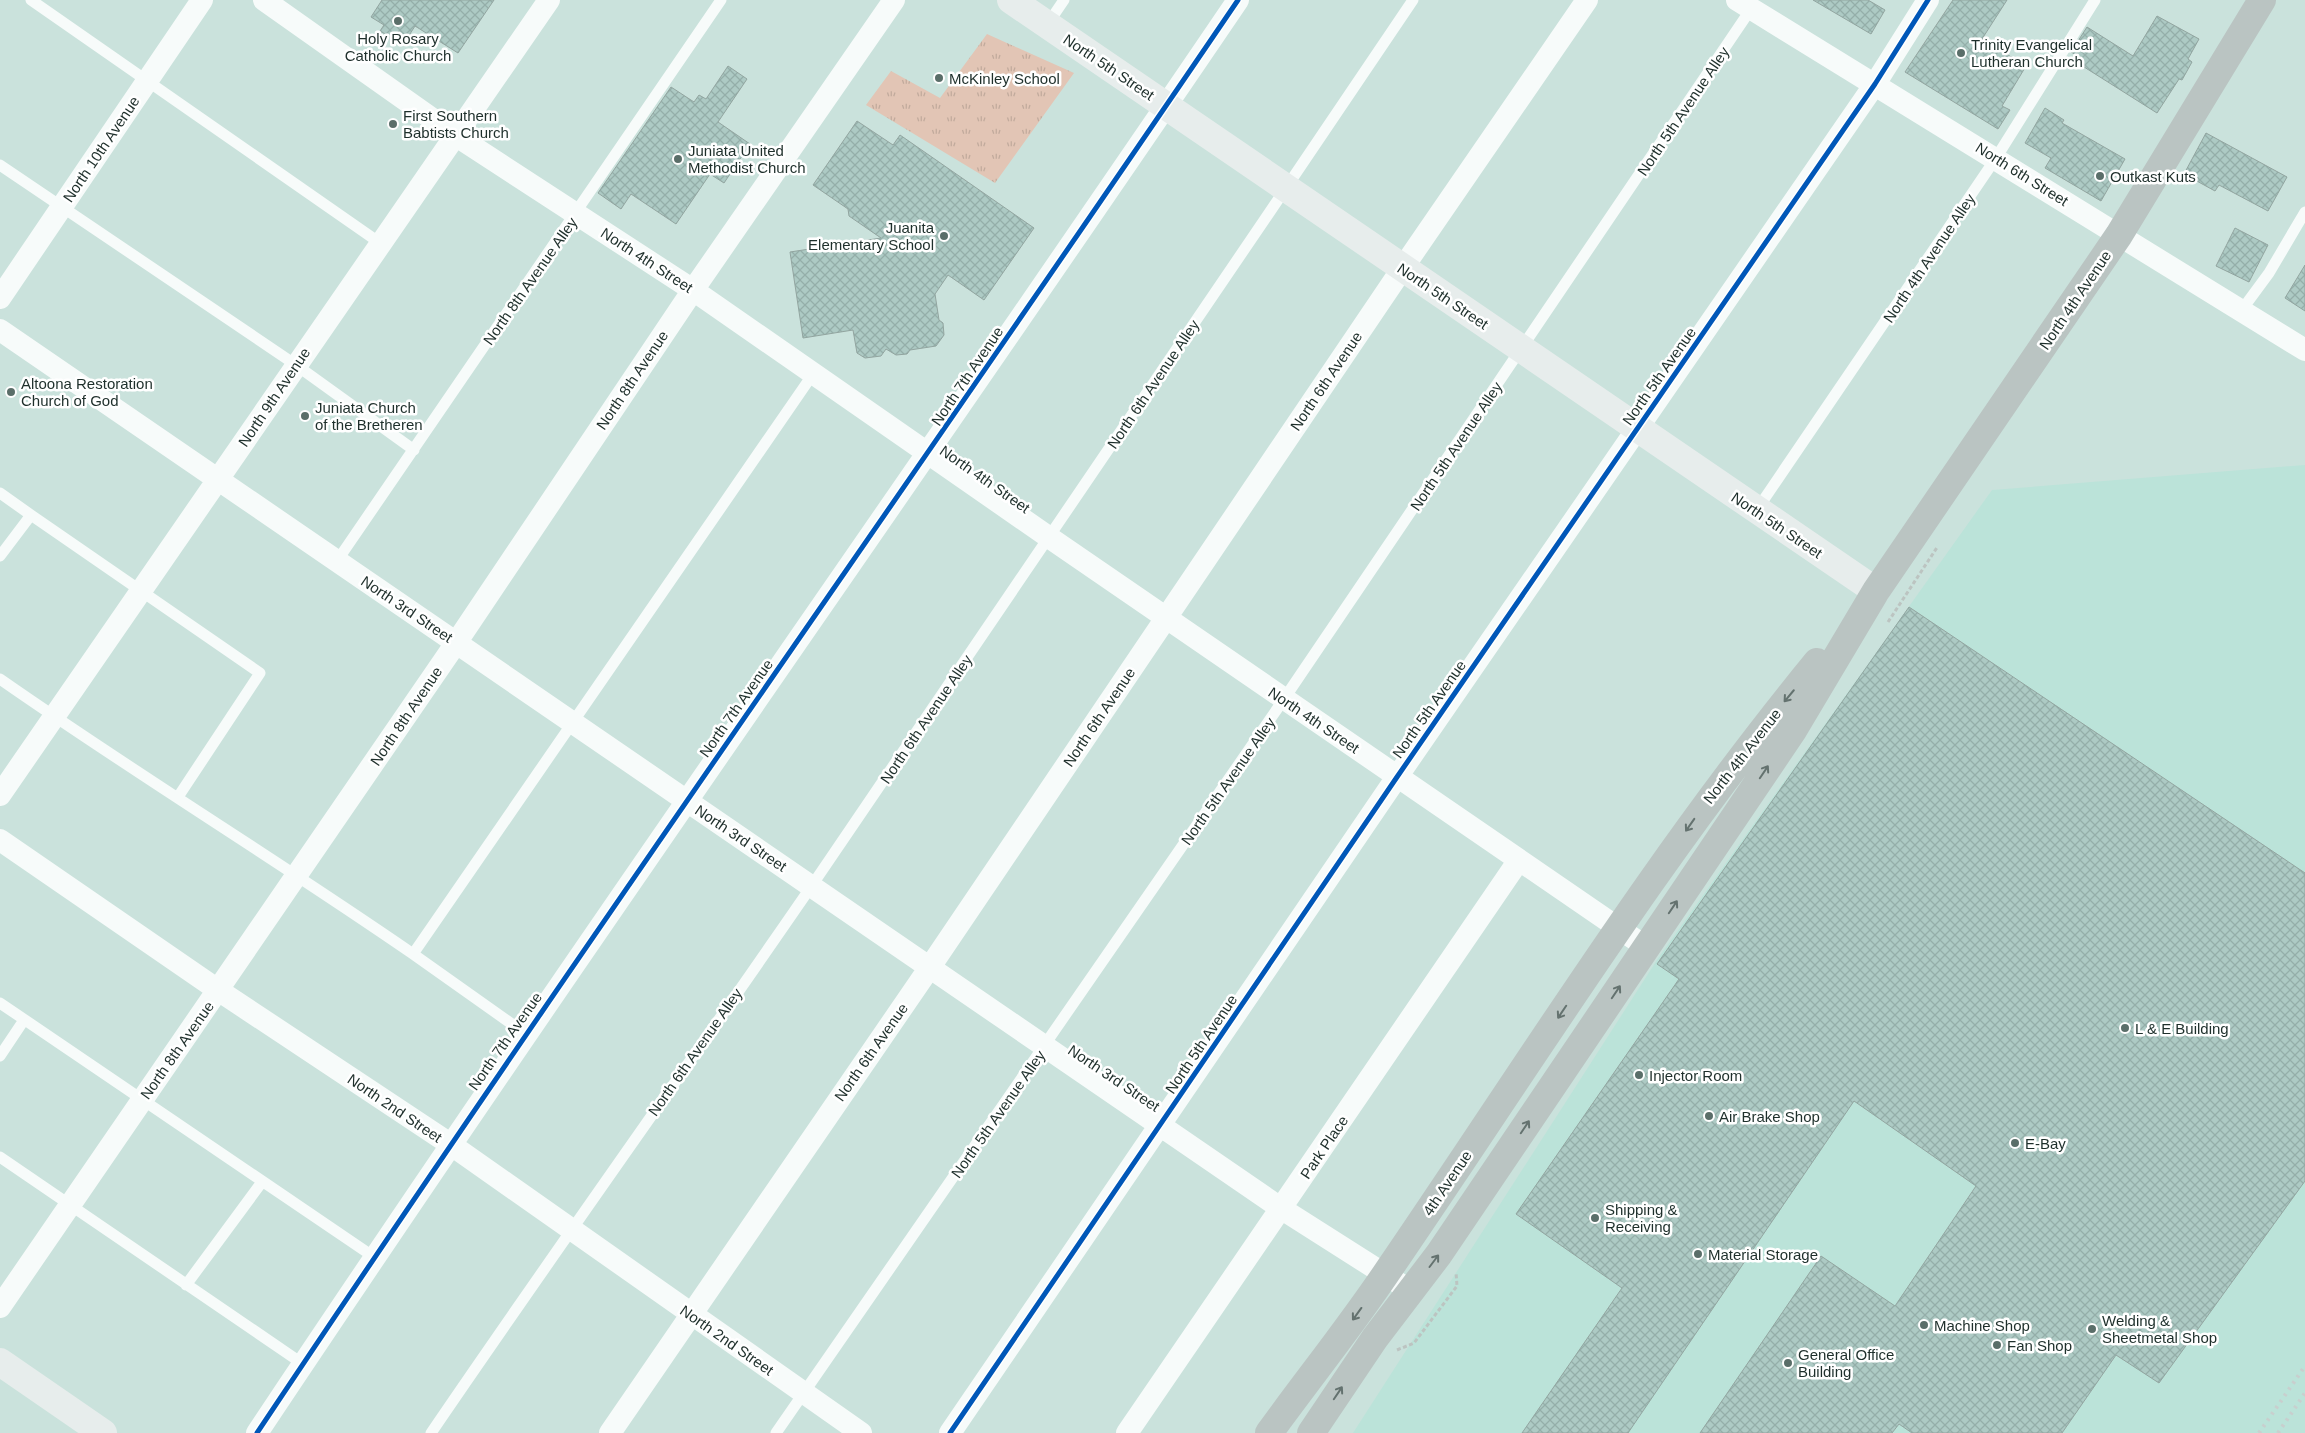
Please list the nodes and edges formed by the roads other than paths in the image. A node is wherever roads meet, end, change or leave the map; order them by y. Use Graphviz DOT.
graph roads {
  1 [pos="31,0"];
  2 [pos="202,0"];
  3 [pos="264,0"];
  4 [pos="549,0"];
  5 [pos="722,0"];
  6 [pos="894,0"];
  7 [pos="1011,0"];
  8 [pos="1064,0"];
  9 [pos="1238,0"];
  10 [pos="1413,0"];
  11 [pos="1587,0"];
  12 [pos="1928,0"];
  13 [pos="2095,0"];
  14 [pos="2262,0"];
  15 [pos="1749,3"];
  16 [pos="1047,25"];
  17 [pos="148,80"];
  18 [pos="1875,84"];
  19 [pos="1166,106"];
  20 [pos="455,135"];
  21 [pos="1996,158"];
  22 [pos="0,164"];
  23 [pos="1286,188"];
  24 [pos="61,207"];
  25 [pos="2305,212"];
  26 [pos="576,214"];
  27 [pos="2119,235"];
  28 [pos="380,243"];
  29 [pos="1402,269"];
  30 [pos="693,290"];
  31 [pos="0,298"];
  32 [pos="2242,311"];
  33 [pos="0,330"];
  34 [pos="1521,350"];
  35 [pos="2305,350"];
  36 [pos="296,365"];
  37 [pos="813,374"];
  38 [pos="1638,429"];
  39 [pos="414,450"];
  40 [pos="928,454"];
  41 [pos="218,479"];
  42 [pos="0,493"];
  43 [pos="1756,511"];
  44 [pos="31,515"];
  45 [pos="1050,538"];
  46 [pos="0,556"];
  47 [pos="337,561"];
  48 [pos="1876,591"];
  49 [pos="140,592"];
  50 [pos="1166,618"];
  51 [pos="456,643"];
  52 [pos="0,679"];
  53 [pos="1284,699"];
  54 [pos="54,717"];
  55 [pos="573,723"];
  56 [pos="1397,777"];
  57 [pos="0,795"];
  58 [pos="178,797"];
  59 [pos="687,801"];
  60 [pos="0,840"];
  61 [pos="1519,860"];
  62 [pos="297,874"];
  63 [pos="811,886"];
  64 [pos="1618,928"];
  65 [pos="1646,947"];
  66 [pos="413,954"];
  67 [pos="930,967"];
  68 [pos="218,990"];
  69 [pos="0,1003"];
  70 [pos="24,1020"];
  71 [pos="526,1034"];
  72 [pos="1045,1046"];
  73 [pos="0,1056"];
  74 [pos="142,1100"];
  75 [pos="1162,1125"];
  76 [pos="450,1144"];
  77 [pos="0,1157"];
  78 [pos="262,1182"];
  79 [pos="69,1206"];
  80 [pos="1282,1209"];
  81 [pos="570,1229"];
  82 [pos="374,1257"];
  83 [pos="1385,1274"];
  84 [pos="186,1285"];
  85 [pos="1411,1291"];
  86 [pos="0,1306"];
  87 [pos="690,1314"];
  88 [pos="0,1362"];
  89 [pos="303,1364"];
  90 [pos="803,1393"];
  91 [pos="103,1433"];
  92 [pos="257,1433"];
  93 [pos="431,1433"];
  94 [pos="610,1433"];
  95 [pos="776,1433"];
  96 [pos="861,1433"];
  97 [pos="950,1433"];
  98 [pos="1127,1433"];
  99 [pos="1269,1433"];
  100 [pos="1311,1433"];
  1 -- 17 [label="lane"];
  2 -- 17 [label="street, North 10th Avenue"];
  3 -- 20 [label="street, North 4th Street"];
  4 -- 20 [label="street, North 9th Avenue"];
  5 -- 26 [label="lane, North 8th Avenue Alley"];
  6 -- 30 [label="street, North 8th Avenue"];
  7 -- 16 [label="street, North 5th Street"];
  8 -- 16 [label="lane"];
  9 -- 19 [label="street, North 7th Avenue"];
  10 -- 23 [label="lane, North 6th Avenue Alley"];
  11 -- 29 [label="street, North 6th Avenue"];
  12 -- 18 [label="street, North 5th Avenue"];
  13 -- 21 [label="lane, North 4th Avenue Alley"];
  14 -- 27 [label="main road, North 4th Avenue"];
  15 -- 18 [label="street, North 6th Street"];
  15 -- 34 [label="lane, North 5th Avenue Alley"];
  16 -- 19 [label="street, North 5th Street"];
  17 -- 24 [label="street, North 10th Avenue"];
  17 -- 28 [label="lane"];
  18 -- 21 [label="street, North 6th Street"];
  18 -- 38 [label="street, North 5th Avenue"];
  19 -- 23 [label="street, North 5th Street"];
  19 -- 40 [label="street, North 7th Avenue"];
  20 -- 26 [label="street, North 4th Street"];
  20 -- 28 [label="street, North 9th Avenue"];
  21 -- 27 [label="street, North 6th Street"];
  21 -- 43 [label="lane, North 4th Avenue Alley"];
  22 -- 24 [label="lane"];
  23 -- 29 [label="street, North 5th Street"];
  23 -- 45 [label="lane, North 6th Avenue Alley"];
  24 -- 31 [label="street, North 10th Avenue"];
  24 -- 36 [label="lane"];
  25 -- 32 [label="lane"];
  26 -- 30 [label="street, North 4th Street"];
  26 -- 39 [label="lane, North 8th Avenue Alley"];
  27 -- 32 [label="street, North 6th Street"];
  27 -- 48 [label="main road, North 4th Avenue"];
  28 -- 36 [label="street, North 9th Avenue"];
  29 -- 34 [label="street, North 5th Street"];
  29 -- 50 [label="street, North 6th Avenue"];
  30 -- 37 [label="street, North 4th Street"];
  30 -- 51 [label="street, North 8th Avenue"];
  32 -- 35 [label="street, North 6th Street"];
  33 -- 41 [label="street, North 3rd Street"];
  34 -- 38 [label="street, North 5th Street"];
  34 -- 53 [label="lane, North 5th Avenue Alley"];
  36 -- 39 [label="lane"];
  36 -- 41 [label="street, North 9th Avenue"];
  37 -- 40 [label="street, North 4th Street"];
  37 -- 55 [label="lane"];
  38 -- 43 [label="street, North 5th Street"];
  38 -- 56 [label="street, North 5th Avenue"];
  39 -- 47 [label="lane, North 8th Avenue Alley"];
  40 -- 45 [label="street, North 4th Street"];
  40 -- 59 [label="street, North 7th Avenue"];
  41 -- 47 [label="street, North 3rd Street"];
  41 -- 49 [label="street, North 9th Avenue"];
  42 -- 44 [label="lane"];
  43 -- 48 [label="street, North 5th Street"];
  44 -- 46 [label="lane"];
  44 -- 49 [label="lane"];
  45 -- 50 [label="street, North 4th Street"];
  45 -- 63 [label="lane, North 6th Avenue Alley"];
  47 -- 51 [label="street, North 3rd Street"];
  48 -- 64 [label="main road, North 4th Avenue, one-way"];
  65 -- 48 [label="main road, North 4th Avenue, one-way"];
  49 -- 54 [label="street, North 9th Avenue"];
  49 -- 58 [label="lane"];
  50 -- 53 [label="street, North 4th Street"];
  50 -- 67 [label="street, North 6th Avenue"];
  51 -- 55 [label="street, North 3rd Street"];
  51 -- 62 [label="street, North 8th Avenue"];
  52 -- 54 [label="lane"];
  53 -- 56 [label="street, North 4th Street"];
  53 -- 72 [label="lane, North 5th Avenue Alley"];
  54 -- 57 [label="street, North 9th Avenue"];
  54 -- 58 [label="lane"];
  55 -- 59 [label="street, North 3rd Street"];
  55 -- 66 [label="lane"];
  56 -- 61 [label="street, North 4th Street"];
  56 -- 75 [label="street, North 5th Avenue"];
  58 -- 62 [label="lane"];
  59 -- 63 [label="street, North 3rd Street"];
  59 -- 71 [label="street, North 7th Avenue"];
  60 -- 68 [label="street, North 2nd Street"];
  61 -- 64 [label="street, North 4th Street"];
  61 -- 80 [label="street, Park Place"];
  62 -- 66 [label="lane"];
  62 -- 68 [label="street, North 8th Avenue"];
  63 -- 67 [label="street, North 3rd Street"];
  63 -- 81 [label="lane, North 6th Avenue Alley"];
  64 -- 65 [label="street, North 4th Street"];
  64 -- 83 [label="main road, 4th Avenue, one-way"];
  85 -- 65 [label="main road, one-way"];
  66 -- 71 [label="lane"];
  67 -- 72 [label="street, North 3rd Street"];
  67 -- 87 [label="street, North 6th Avenue"];
  68 -- 74 [label="street, North 8th Avenue"];
  68 -- 76 [label="street, North 2nd Street"];
  69 -- 70 [label="lane"];
  70 -- 73 [label="lane"];
  70 -- 74 [label="lane"];
  71 -- 76 [label="street, North 7th Avenue"];
  72 -- 75 [label="street, North 3rd Street"];
  72 -- 90 [label="lane, North 5th Avenue Alley"];
  74 -- 78 [label="lane"];
  74 -- 79 [label="street, North 8th Avenue"];
  75 -- 80 [label="street, North 3rd Street"];
  75 -- 97 [label="street, North 5th Avenue"];
  76 -- 81 [label="street, North 2nd Street"];
  76 -- 82 [label="street, North 7th Avenue"];
  77 -- 79 [label="lane"];
  78 -- 82 [label="lane"];
  78 -- 84 [label="lane"];
  79 -- 84 [label="lane"];
  79 -- 86 [label="street, North 8th Avenue"];
  80 -- 83 [label="street, North 3rd Street"];
  80 -- 98 [label="street, Park Place"];
  81 -- 87 [label="street, North 2nd Street"];
  81 -- 93 [label="lane, North 6th Avenue Alley"];
  82 -- 89 [label="street, North 7th Avenue"];
  83 -- 85 [label="street, North 3rd Street"];
  83 -- 99 [label="main road, 4th Avenue, one-way"];
  84 -- 89 [label="lane"];
  100 -- 85 [label="main road, one-way"];
  87 -- 90 [label="street, North 2nd Street"];
  87 -- 94 [label="street, North 6th Avenue"];
  88 -- 91 [label="street"];
  89 -- 92 [label="street, North 7th Avenue"];
  90 -- 95 [label="lane, North 5th Avenue Alley"];
  90 -- 96 [label="street, North 2nd Street"];
}
